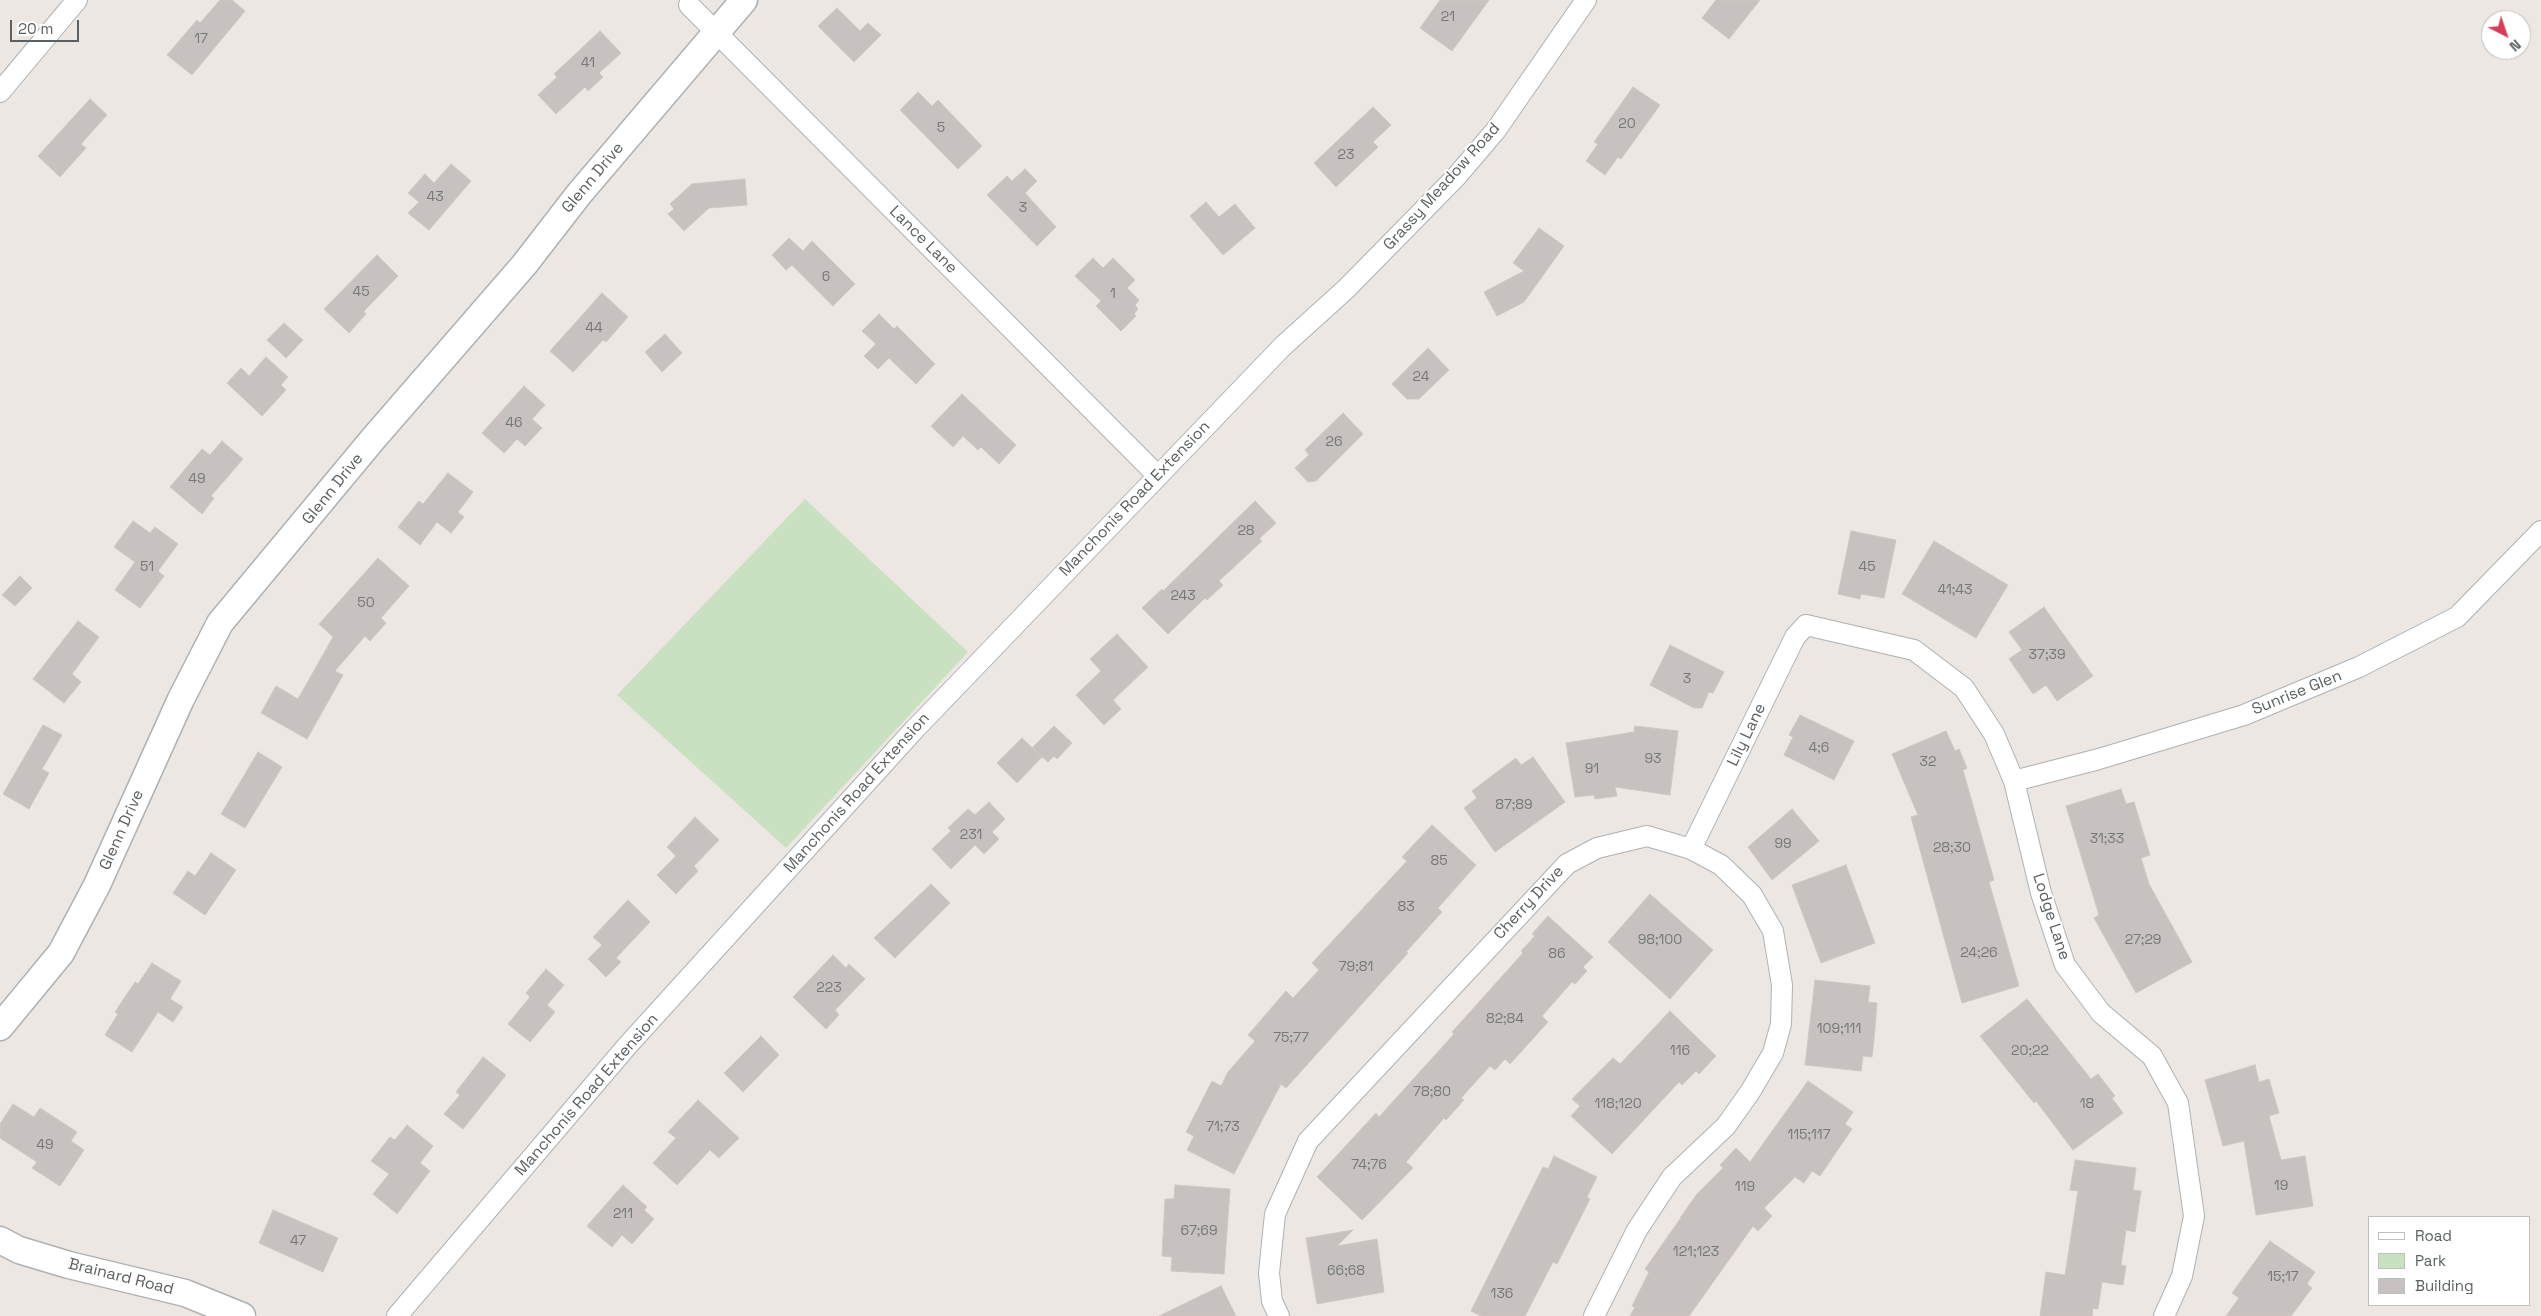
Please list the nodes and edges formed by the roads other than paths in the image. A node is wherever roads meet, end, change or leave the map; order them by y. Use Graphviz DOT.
graph roads {
  1 [pos="77,0"];
  2 [pos="744,0"];
  3 [pos="1586,0"];
  4 [pos="689,5"];
  5 [pos="716,33"];
  6 [pos="0,92"];
  7 [pos="1342,294"];
  8 [pos="1158,475"];
  9 [pos="2541,531"];
  10 [pos="1806,625"];
  11 [pos="2014,782"];
  12 [pos="1692,849"];
  13 [pos="0,1027"];
  14 [pos="0,1240"];
  15 [pos="242,1316"];
  16 [pos="397,1316"];
  17 [pos="1279,1316"];
  18 [pos="1594,1316"];
  19 [pos="2164,1316"];
  1 -- 6 [label="street"];
  2 -- 5 [label="street, Glenn Drive"];
  3 -- 7 [label="street, Grassy Meadow Road"];
  4 -- 5 [label="street, Lance Lane"];
  5 -- 8 [label="street, Lance Lane"];
  5 -- 13 [label="street, Glenn Drive"];
  7 -- 8 [label="street, Manchonis Road Extension"];
  8 -- 16 [label="street, Manchonis Road Extension"];
  9 -- 11 [label="street, Sunrise Glen"];
  10 -- 11 [label="street, Lodge Lane"];
  10 -- 12 [label="street, Lily Lane"];
  11 -- 19 [label="street, Lodge Lane"];
  12 -- 17 [label="street, Cherry Drive"];
  12 -- 18 [label="street, Cherry Drive"];
  14 -- 15 [label="street, Brainard Road"];
}
